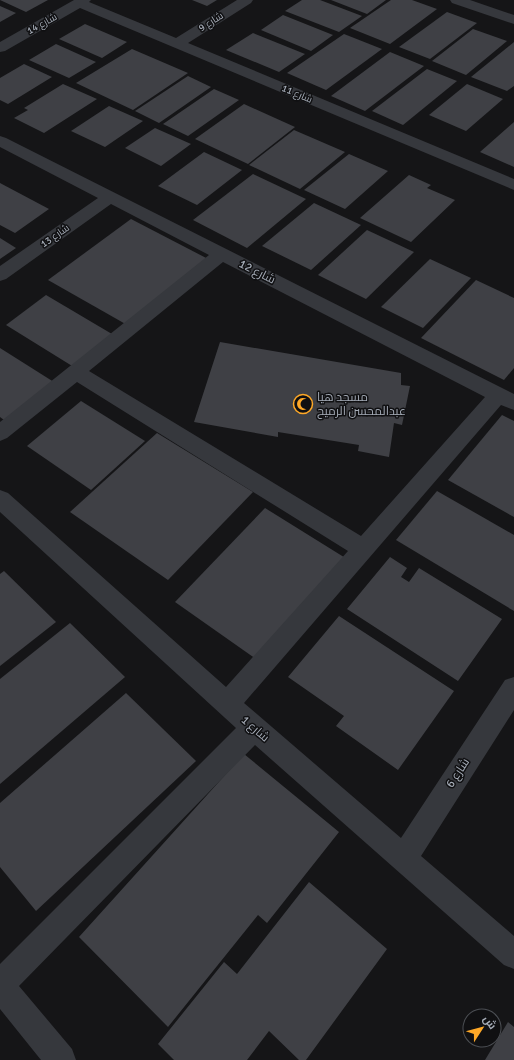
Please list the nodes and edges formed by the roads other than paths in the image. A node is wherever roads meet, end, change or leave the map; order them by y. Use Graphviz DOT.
graph roads {
  1 [pos="246,0"];
  2 [pos="457,0"];
  3 [pos="82,1"];
  4 [pos="514,20"];
  5 [pos="177,44"];
  6 [pos="0,48"];
  7 [pos="0,142"];
  8 [pos="514,185"];
  9 [pos="110,197"];
  10 [pos="221,254"];
  11 [pos="0,275"];
  12 [pos="76,372"];
  13 [pos="507,399"];
  14 [pos="0,433"];
  15 [pos="0,499"];
  16 [pos="364,549"];
  17 [pos="514,688"];
  18 [pos="227,704"];
  19 [pos="254,728"];
  20 [pos="403,859"];
  21 [pos="514,956"];
  22 [pos="0,986"];
  23 [pos="61,1060"];
  1 -- 5 [label="street, شارع 9"];
  2 -- 4 [label="street"];
  3 -- 5 [label="street, شارع 11"];
  3 -- 6 [label="street, شارع 14"];
  5 -- 8 [label="street, شارع 11"];
  7 -- 9 [label="street, شارع 12"];
  9 -- 10 [label="street, شارع 12"];
  9 -- 11 [label="street, شارع 13"];
  10 -- 12 [label="street"];
  10 -- 13 [label="street, شارع 12"];
  12 -- 14 [label="street"];
  12 -- 16 [label="street"];
  13 -- 16 [label="street"];
  15 -- 18 [label="street, شارع 1"];
  16 -- 18 [label="street"];
  17 -- 20 [label="street, شارع 6"];
  18 -- 19 [label="street, شارع 1"];
  19 -- 20 [label="street, شارع 1"];
  19 -- 22 [label="street"];
  20 -- 21 [label="street, شارع 1"];
  22 -- 23 [label="street"];
}
